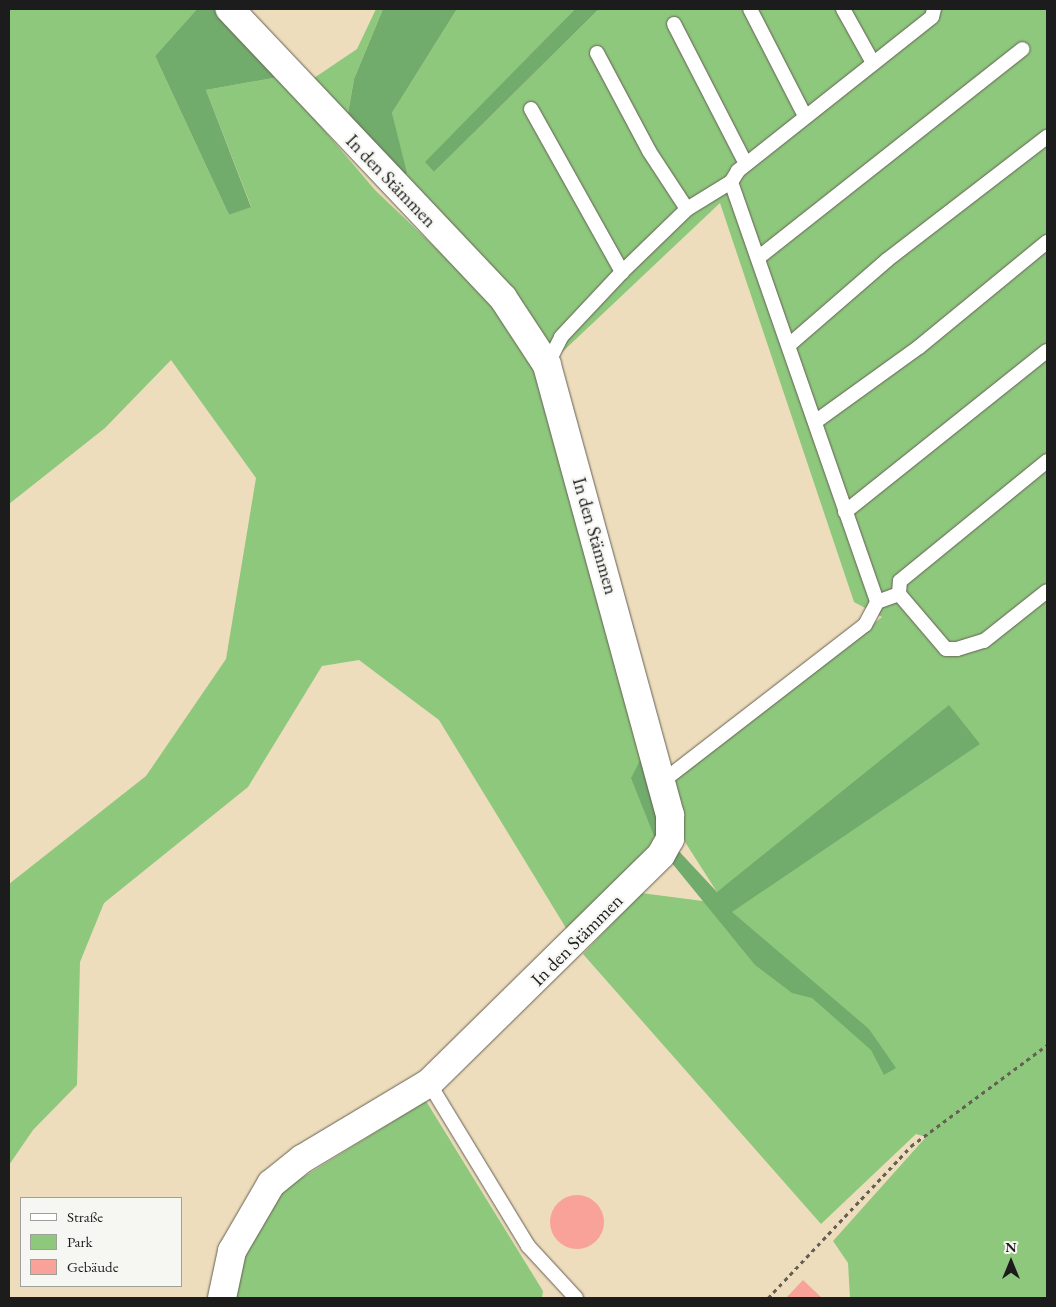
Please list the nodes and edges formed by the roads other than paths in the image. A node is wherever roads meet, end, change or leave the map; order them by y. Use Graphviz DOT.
graph roads {
  1 [pos="230,9"];
  2 [pos="750,9"];
  3 [pos="844,9"];
  4 [pos="936,11"];
  5 [pos="674,24"];
  6 [pos="1023,49"];
  7 [pos="597,53"];
  8 [pos="873,63"];
  9 [pos="531,109"];
  10 [pos="805,116"];
  11 [pos="1047,137"];
  12 [pos="746,164"];
  13 [pos="731,182"];
  14 [pos="688,209"];
  15 [pos="1047,242"];
  16 [pos="758,258"];
  17 [pos="622,272"];
  18 [pos="789,345"];
  19 [pos="1047,351"];
  20 [pos="547,365"];
  21 [pos="815,422"];
  22 [pos="1047,461"];
  23 [pos="845,512"];
  24 [pos="1047,590"];
  25 [pos="899,594"];
  26 [pos="877,602"];
  27 [pos="663,781"];
  28 [pos="429,1083"];
  29 [pos="222,1298"];
  30 [pos="576,1298"];
  1 -- 20 [label="street, In den Stämmen"];
  2 -- 10 [label="lane"];
  3 -- 8 [label="lane"];
  4 -- 8 [label="lane"];
  5 -- 12 [label="lane"];
  6 -- 16 [label="lane"];
  7 -- 14 [label="lane"];
  8 -- 10 [label="lane"];
  9 -- 17 [label="lane"];
  10 -- 12 [label="lane"];
  11 -- 18 [label="lane"];
  12 -- 13 [label="lane"];
  13 -- 14 [label="lane"];
  13 -- 16 [label="lane"];
  14 -- 17 [label="lane"];
  15 -- 21 [label="lane"];
  16 -- 18 [label="lane"];
  17 -- 20 [label="lane"];
  18 -- 21 [label="lane"];
  19 -- 23 [label="lane"];
  20 -- 27 [label="street, In den Stämmen"];
  21 -- 23 [label="lane"];
  22 -- 25 [label="lane"];
  23 -- 26 [label="lane"];
  24 -- 25 [label="lane"];
  25 -- 26 [label="lane"];
  26 -- 27 [label="lane"];
  27 -- 28 [label="street, In den Stämmen"];
  28 -- 29 [label="street, In den Stämmen"];
  28 -- 30 [label="lane"];
}
